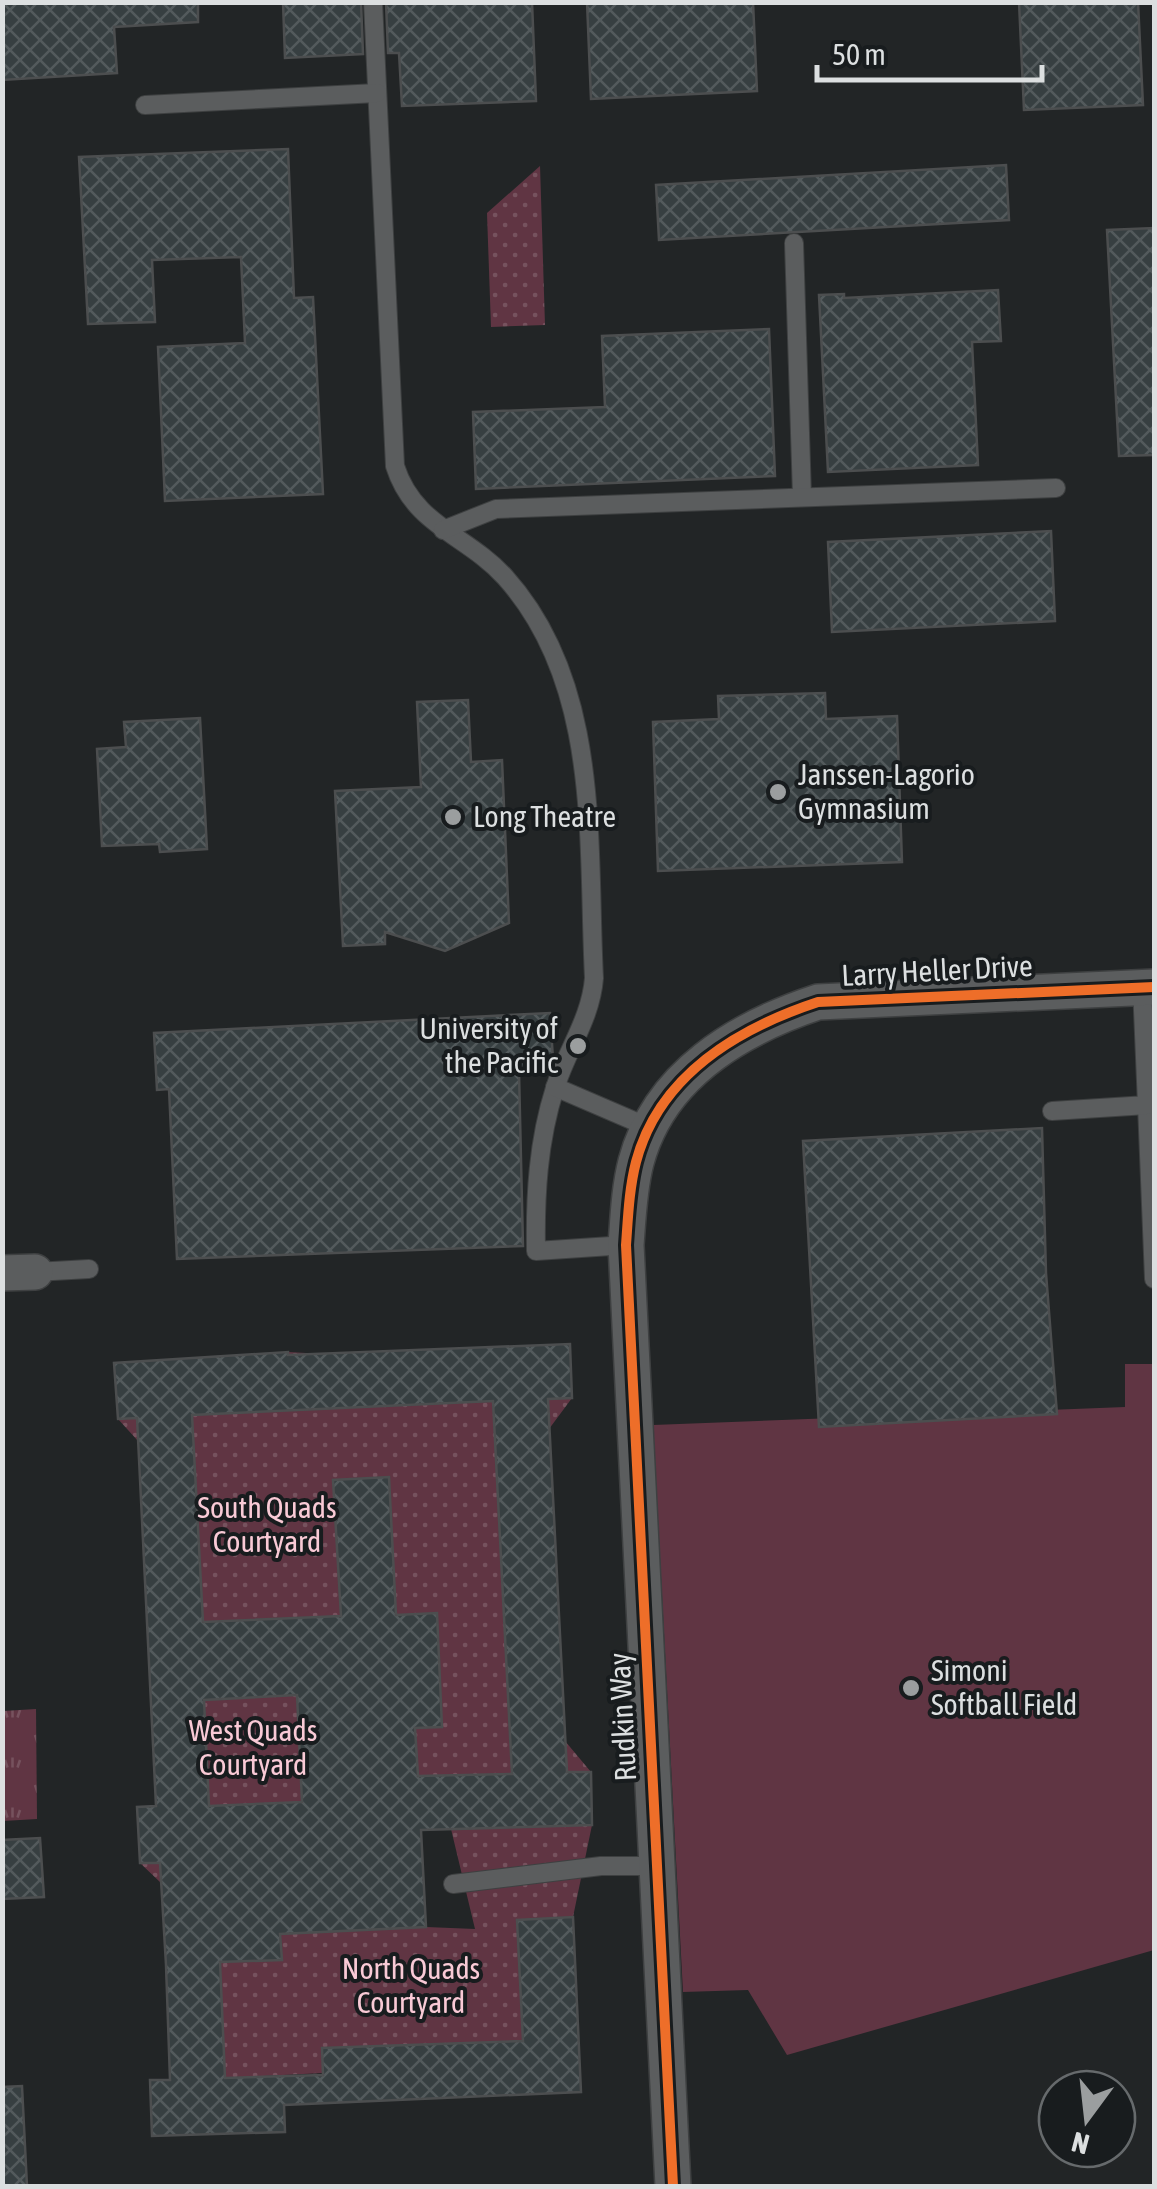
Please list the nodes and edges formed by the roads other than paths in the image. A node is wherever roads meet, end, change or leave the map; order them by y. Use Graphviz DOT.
graph roads {
  1 [pos="373,2"];
  2 [pos="377,93"];
  3 [pos="145,105"];
  4 [pos="794,243"];
  5 [pos="1056,488"];
  6 [pos="802,496"];
  7 [pos="442,530"];
  8 [pos="1148,987"];
  9 [pos="555,1087"];
  10 [pos="1147,1104"];
  11 [pos="1052,1110"];
  12 [pos="648,1128"];
  13 [pos="626,1245"];
  14 [pos="89,1269"];
  15 [pos="19,1272"];
  16 [pos="1154,1279"];
  17 [pos="655,1866"];
  18 [pos="453,1884"];
  19 [pos="673,2186"];
  1 -- 2 [label="lane"];
  2 -- 3 [label="lane"];
  2 -- 7 [label="lane"];
  4 -- 6 [label="lane"];
  5 -- 6 [label="lane"];
  6 -- 7 [label="lane"];
  7 -- 9 [label="lane"];
  8 -- 10 [label="lane"];
  8 -- 12 [label="street, Larry Heller Drive"];
  9 -- 12 [label="lane"];
  9 -- 13 [label="lane"];
  10 -- 11 [label="lane"];
  10 -- 16 [label="lane"];
  12 -- 13 [label="street, Larry Heller Drive"];
  13 -- 17 [label="street, Rudkin Way"];
  14 -- 15 [label="lane"];
  17 -- 18 [label="lane"];
  17 -- 19 [label="street, Rudkin Way"];
}
